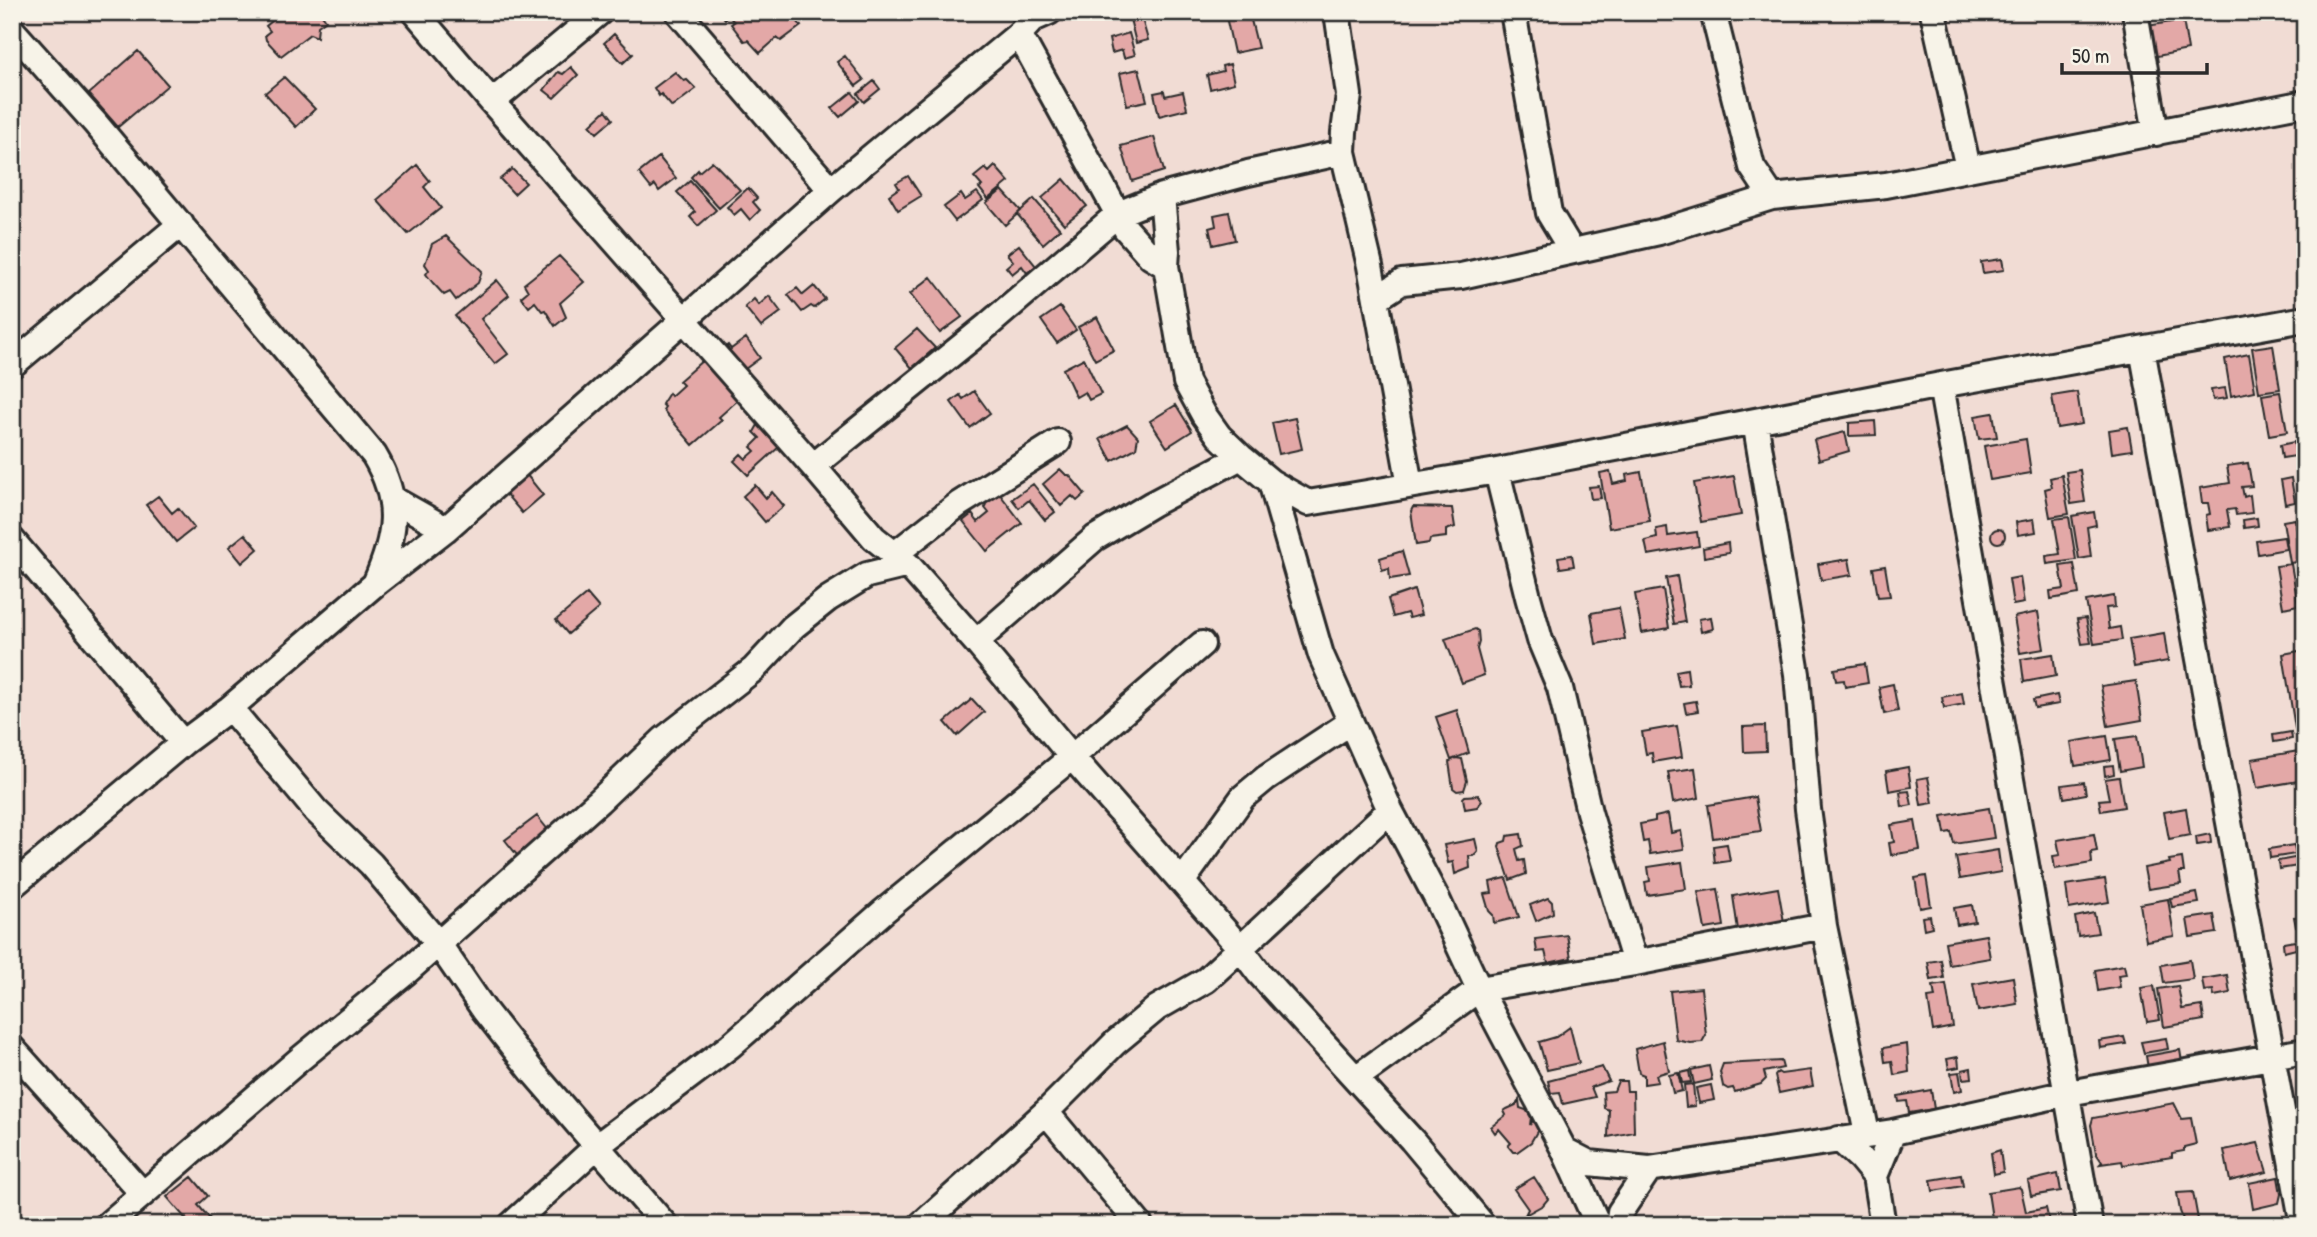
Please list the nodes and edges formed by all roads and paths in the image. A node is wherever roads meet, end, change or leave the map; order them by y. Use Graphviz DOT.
graph roads {
  1 [pos="415,12"];
  2 [pos="600,12"];
  3 [pos="678,12"];
  4 [pos="1337,12"];
  5 [pos="1513,12"];
  6 [pos="1713,12"];
  7 [pos="1933,12"];
  8 [pos="2135,12"];
  9 [pos="1033,19"];
  10 [pos="12,30"];
  11 [pos="492,102"];
  12 [pos="2305,103"];
  13 [pos="2156,133"];
  14 [pos="1343,152"];
  15 [pos="1752,167"];
  16 [pos="1968,168"];
  17 [pos="831,190"];
  18 [pos="1162,196"];
  19 [pos="1772,197"];
  20 [pos="1742,207"];
  21 [pos="1549,212"];
  22 [pos="1118,214"];
  23 [pos="181,224"];
  24 [pos="1572,251"];
  25 [pos="1539,257"];
  26 [pos="1166,266"];
  27 [pos="1370,266"];
  28 [pos="1402,282"];
  29 [pos="1376,299"];
  30 [pos="684,318"];
  31 [pos="2305,319"];
  32 [pos="2143,349"];
  33 [pos="12,365"];
  34 [pos="1941,385"];
  35 [pos="1755,422"];
  36 [pos="1058,442"];
  37 [pos="1241,457"];
  38 [pos="813,466"];
  39 [pos="1497,471"];
  40 [pos="1271,482"];
  41 [pos="1410,485"];
  42 [pos="394,499"];
  43 [pos="1308,503"];
  44 [pos="446,529"];
  45 [pos="1287,534"];
  46 [pos="874,538"];
  47 [pos="12,540"];
  48 [pos="902,560"];
  49 [pos="867,575"];
  50 [pos="375,584"];
  51 [pos="976,642"];
  52 [pos="1202,644"];
  53 [pos="230,708"];
  54 [pos="1351,722"];
  55 [pos="183,743"];
  56 [pos="1072,757"];
  57 [pos="1390,810"];
  58 [pos="1182,882"];
  59 [pos="12,886"];
  60 [pos="1824,926"];
  61 [pos="438,943"];
  62 [pos="1241,948"];
  63 [pos="1635,963"];
  64 [pos="1479,989"];
  65 [pos="12,1048"];
  66 [pos="2305,1051"];
  67 [pos="2271,1057"];
  68 [pos="1356,1078"];
  69 [pos="2068,1093"];
  70 [pos="1046,1112"];
  71 [pos="1893,1132"];
  72 [pos="1867,1135"];
  73 [pos="1839,1139"];
  74 [pos="597,1146"];
  75 [pos="1564,1150"];
  76 [pos="1649,1169"];
  77 [pos="1875,1176"];
  78 [pos="143,1194"];
  79 [pos="107,1225"];
  80 [pos="511,1225"];
  81 [pos="666,1225"];
  82 [pos="921,1225"];
  83 [pos="1140,1225"];
  84 [pos="1483,1225"];
  85 [pos="1598,1225"];
  86 [pos="1618,1225"];
  87 [pos="1883,1225"];
  88 [pos="2090,1225"];
  89 [pos="2303,1225"];
  1 -- 11 [label="street"];
  2 -- 11 [label="street"];
  3 -- 17 [label="street"];
  4 -- 14 [label="street"];
  5 -- 21 [label="street"];
  6 -- 15 [label="street"];
  7 -- 16 [label="street"];
  8 -- 13 [label="street"];
  9 -- 17 [label="street"];
  9 -- 22 [label="street"];
  10 -- 23 [label="street"];
  11 -- 30 [label="street"];
  12 -- 13 [label="street"];
  13 -- 16 [label="street"];
  14 -- 18 [label="street"];
  14 -- 27 [label="street"];
  15 -- 19 [label="street"];
  15 -- 20 [label="street"];
  16 -- 19 [label="street"];
  17 -- 30 [label="street"];
  18 -- 22 [label="street"];
  18 -- 26 [label="street"];
  19 -- 20 [label="street"];
  20 -- 24 [label="street"];
  21 -- 24 [label="street"];
  21 -- 25 [label="street"];
  22 -- 26 [label="street"];
  22 -- 38 [label="street"];
  23 -- 33 [label="street"];
  23 -- 42 [label="street"];
  24 -- 25 [label="street"];
  25 -- 28 [label="street"];
  26 -- 37 [label="street"];
  27 -- 28 [label="street"];
  27 -- 29 [label="street"];
  28 -- 29 [label="street"];
  29 -- 41 [label="street"];
  30 -- 38 [label="street"];
  30 -- 44 [label="street"];
  31 -- 32 [label="street"];
  32 -- 34 [label="street"];
  32 -- 67 [label="street"];
  34 -- 35 [label="street"];
  34 -- 69 [label="street"];
  35 -- 39 [label="street"];
  35 -- 60 [label="street"];
  36 -- 48 [label="street"];
  37 -- 40 [label="street"];
  37 -- 51 [label="street"];
  38 -- 46 [label="street"];
  39 -- 41 [label="street"];
  39 -- 63 [label="street"];
  40 -- 43 [label="street"];
  40 -- 45 [label="street"];
  41 -- 43 [label="street"];
  42 -- 44 [label="street"];
  42 -- 50 [label="street"];
  43 -- 45 [label="street"];
  44 -- 50 [label="street"];
  45 -- 54 [label="street"];
  46 -- 48 [label="street"];
  46 -- 49 [label="street"];
  47 -- 55 [label="street"];
  48 -- 49 [label="street"];
  48 -- 51 [label="street"];
  49 -- 61 [label="street"];
  50 -- 53 [label="street"];
  51 -- 56 [label="street"];
  52 -- 56 [label="street"];
  53 -- 55 [label="street"];
  53 -- 61 [label="street"];
  54 -- 57 [label="street"];
  54 -- 58 [label="street"];
  55 -- 59 [label="street"];
  56 -- 58 [label="street"];
  56 -- 74 [label="street"];
  57 -- 62 [label="street"];
  57 -- 64 [label="street"];
  58 -- 62 [label="street"];
  60 -- 63 [label="street"];
  60 -- 72 [label="street"];
  61 -- 74 [label="street"];
  61 -- 78 [label="street"];
  62 -- 68 [label="street"];
  62 -- 70 [label="street"];
  63 -- 64 [label="street"];
  64 -- 68 [label="street"];
  64 -- 75 [label="street"];
  65 -- 78 [label="street"];
  66 -- 67 [label="street"];
  67 -- 69 [label="street"];
  67 -- 89 [label="street"];
  68 -- 84 [label="street"];
  69 -- 71 [label="street"];
  69 -- 88 [label="street"];
  70 -- 82 [label="street"];
  70 -- 83 [label="street"];
  71 -- 72 [label="street"];
  71 -- 77 [label="street"];
  72 -- 73 [label="street"];
  73 -- 76 [label="street"];
  73 -- 77 [label="street"];
  74 -- 80 [label="street"];
  74 -- 81 [label="street"];
  75 -- 76 [label="street"];
  75 -- 85 [label="street"];
  76 -- 86 [label="street"];
  77 -- 87 [label="street"];
  78 -- 79 [label="street"];
}
